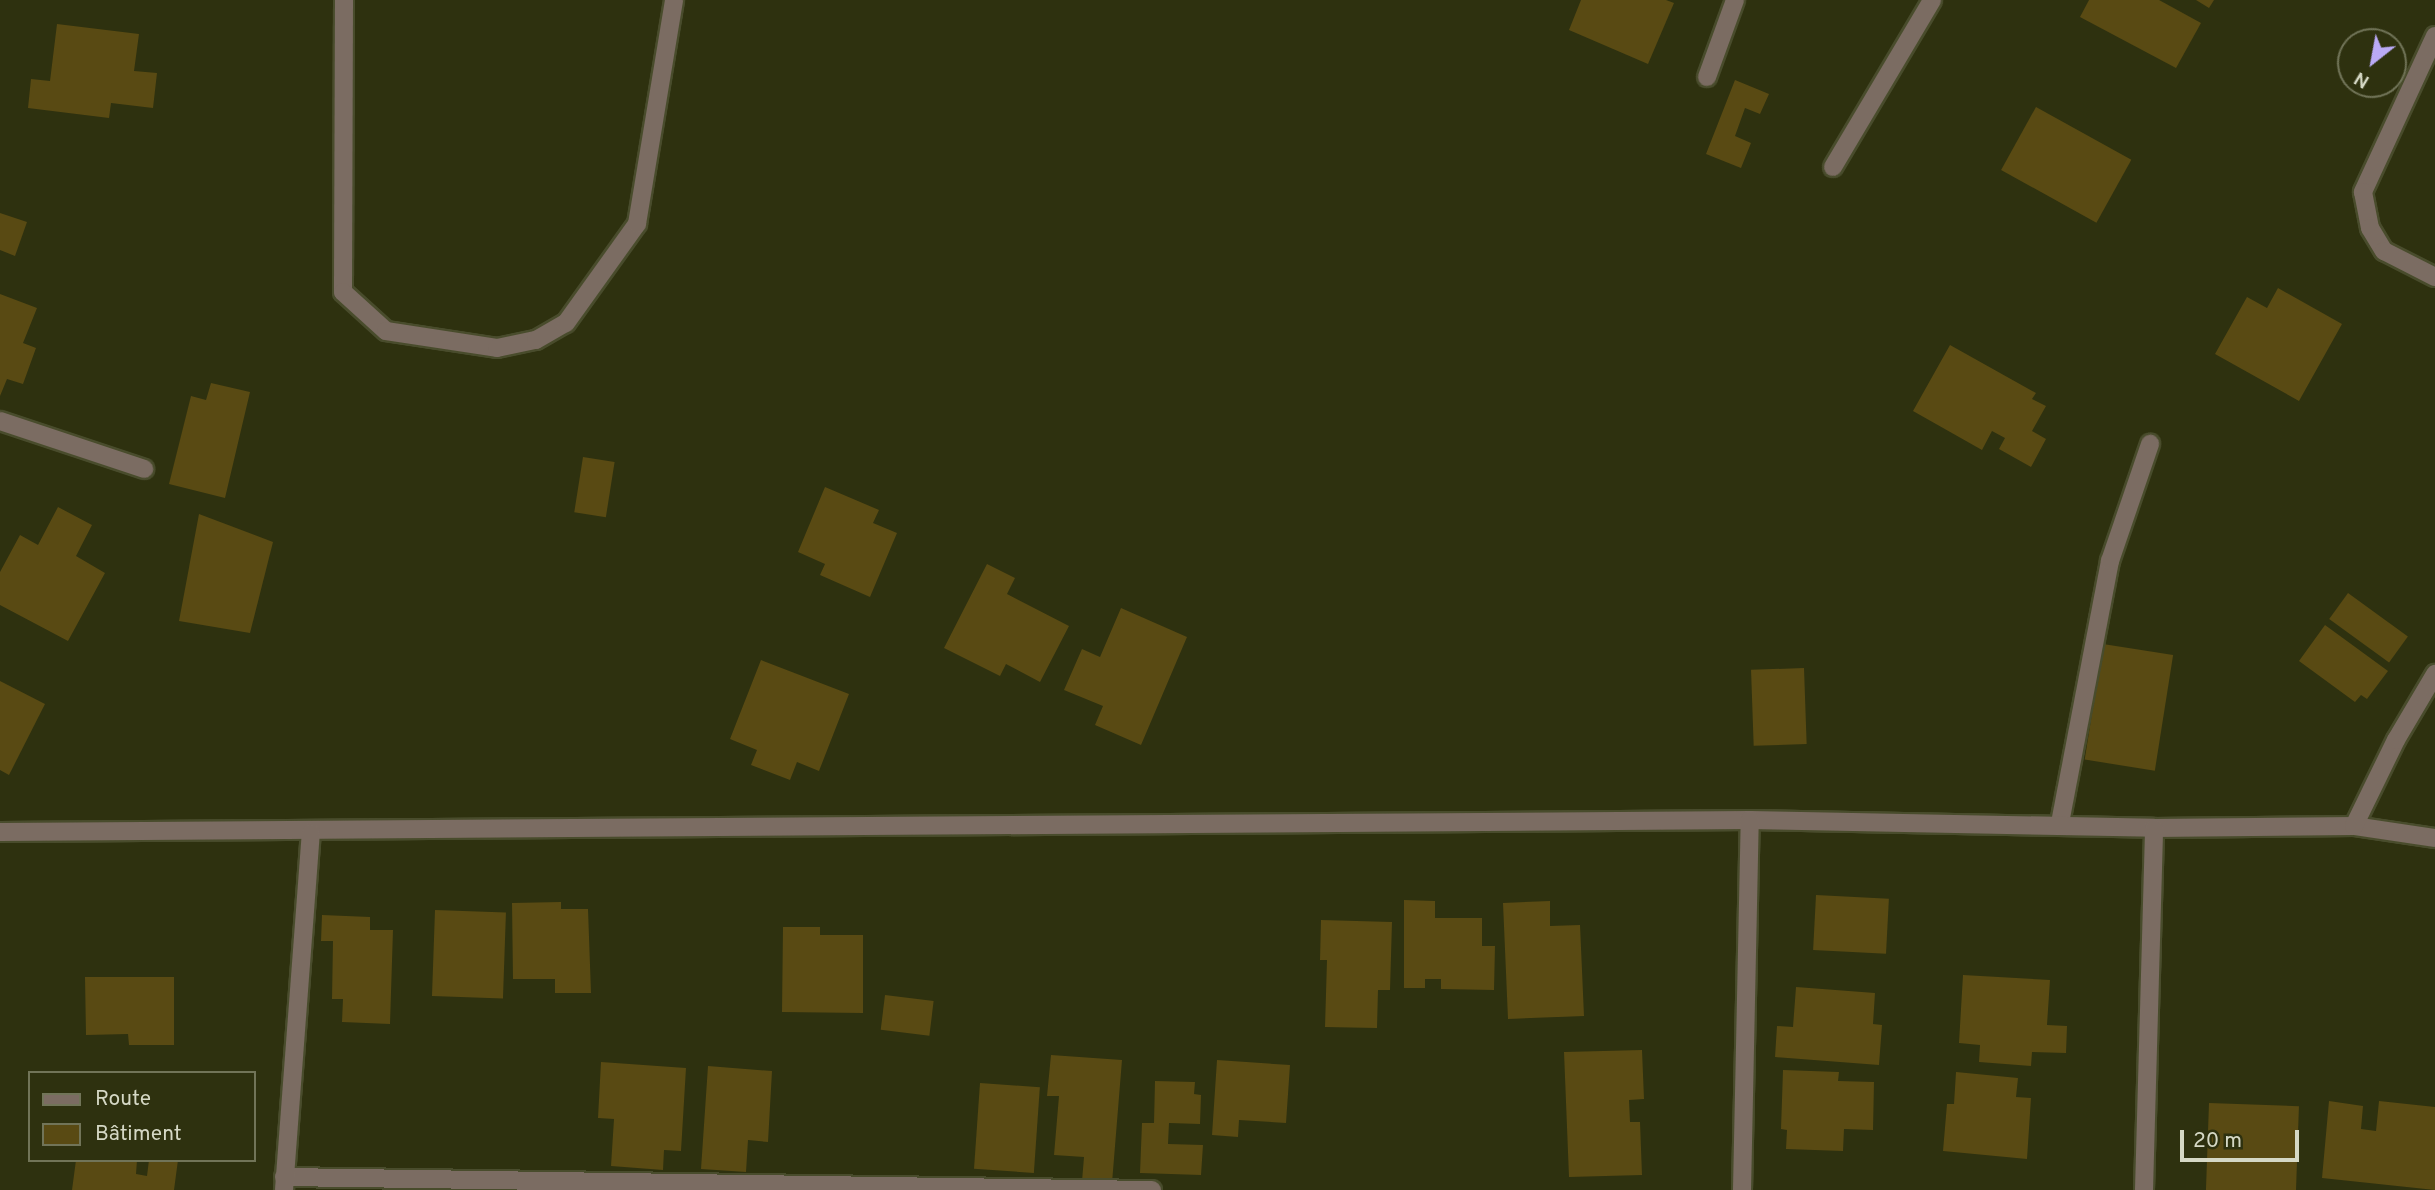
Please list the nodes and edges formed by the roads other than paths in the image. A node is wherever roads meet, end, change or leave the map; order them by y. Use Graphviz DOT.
graph roads {
  1 [pos="344,0"];
  2 [pos="674,0"];
  3 [pos="1735,0"];
  4 [pos="1932,0"];
  5 [pos="2435,36"];
  6 [pos="1707,77"];
  7 [pos="1833,167"];
  8 [pos="2435,277"];
  9 [pos="0,421"];
  10 [pos="2150,443"];
  11 [pos="144,469"];
  12 [pos="2435,674"];
  13 [pos="1750,820"];
  14 [pos="2060,823"];
  15 [pos="2354,826"];
  16 [pos="2154,828"];
  17 [pos="0,832"];
  18 [pos="311,833"];
  19 [pos="2435,838"];
  20 [pos="284,1183"];
  21 [pos="1152,1190"];
  22 [pos="1742,1190"];
  23 [pos="2144,1190"];
  1 -- 2 [label="street"];
  3 -- 6 [label="street"];
  4 -- 7 [label="street"];
  5 -- 8 [label="street"];
  9 -- 11 [label="street"];
  10 -- 14 [label="street"];
  12 -- 15 [label="street"];
  13 -- 14 [label="street"];
  13 -- 18 [label="street"];
  13 -- 22 [label="street"];
  14 -- 16 [label="street"];
  15 -- 16 [label="street"];
  15 -- 19 [label="street"];
  16 -- 23 [label="street"];
  17 -- 18 [label="street"];
  18 -- 20 [label="street"];
  20 -- 21 [label="street"];
}
